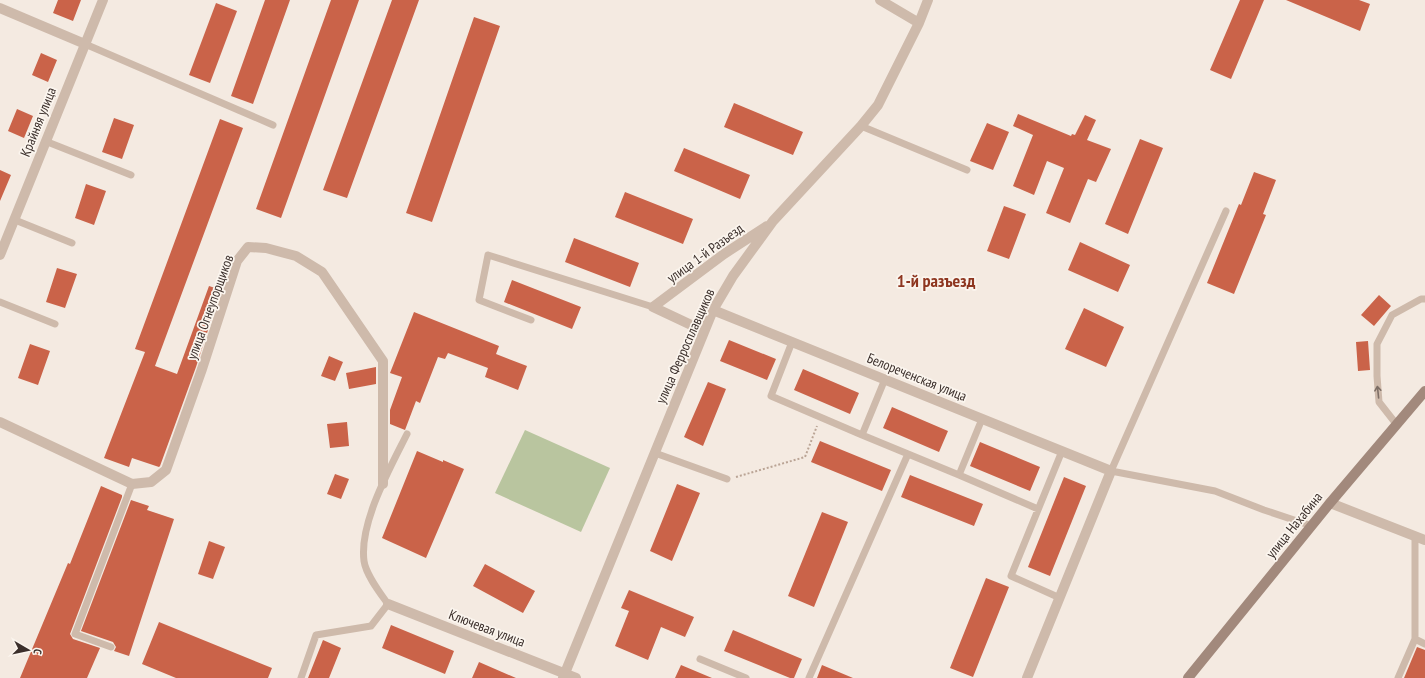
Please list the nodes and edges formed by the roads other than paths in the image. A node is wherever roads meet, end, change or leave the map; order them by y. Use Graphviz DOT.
graph roads {
  1 [pos="104,0"];
  2 [pos="880,0"];
  3 [pos="928,0"];
  4 [pos="0,8"];
  5 [pos="919,23"];
  6 [pos="85,44"];
  7 [pos="274,125"];
  8 [pos="861,126"];
  9 [pos="45,141"];
  10 [pos="967,170"];
  11 [pos="131,175"];
  12 [pos="1226,211"];
  13 [pos="15,220"];
  14 [pos="773,221"];
  15 [pos="72,244"];
  16 [pos="0,255"];
  17 [pos="1425,299"];
  18 [pos="0,302"];
  19 [pos="653,307"];
  20 [pos="713,310"];
  21 [pos="531,320"];
  22 [pos="55,324"];
  23 [pos="704,331"];
  24 [pos="792,342"];
  25 [pos="885,379"];
  26 [pos="1425,392"];
  27 [pos="982,418"];
  28 [pos="0,422"];
  29 [pos="1397,425"];
  30 [pos="406,434"];
  31 [pos="862,435"];
  32 [pos="1062,451"];
  33 [pos="655,453"];
  34 [pos="908,454"];
  35 [pos="1111,471"];
  36 [pos="959,476"];
  37 [pos="727,479"];
  38 [pos="132,484"];
  39 [pos="383,484"];
  40 [pos="1330,503"];
  41 [pos="1038,509"];
  42 [pos="1312,526"];
  43 [pos="1415,536"];
  44 [pos="1425,540"];
  45 [pos="1060,598"];
  46 [pos="388,604"];
  47 [pos="1415,639"];
  48 [pos="1425,644"];
  49 [pos="111,647"];
  50 [pos="700,659"];
  51 [pos="564,676"];
  52 [pos="301,678"];
  53 [pos="576,678"];
  54 [pos="746,678"];
  55 [pos="809,678"];
  56 [pos="1027,678"];
  57 [pos="1188,678"];
  58 [pos="1398,678"];
  1 -- 6 [label="street, Крайняя улица"];
  2 -- 5 [label="street"];
  3 -- 5 [label="street, улица Ферросплавщиков"];
  4 -- 6 [label="street"];
  5 -- 8 [label="street, улица Ферросплавщиков"];
  6 -- 7 [label="lane"];
  6 -- 9 [label="street, Крайняя улица"];
  8 -- 10 [label="lane"];
  8 -- 14 [label="street, улица Ферросплавщиков"];
  9 -- 11 [label="lane"];
  9 -- 13 [label="street, Крайняя улица"];
  12 -- 35 [label="lane"];
  13 -- 15 [label="lane"];
  13 -- 16 [label="street, Крайняя улица"];
  14 -- 19 [label="street, улица 1-й Разъезд"];
  14 -- 20 [label="street, улица Ферросплавщиков"];
  29 -- 17 [label="lane, one-way"];
  18 -- 22 [label="lane"];
  19 -- 21 [label="lane"];
  19 -- 23 [label="street"];
  20 -- 23 [label="street, улица Ферросплавщиков"];
  20 -- 24 [label="street, Белореченская улица"];
  23 -- 33 [label="street, улица Ферросплавщиков"];
  24 -- 25 [label="street, Белореченская улица"];
  24 -- 31 [label="lane"];
  25 -- 27 [label="street, Белореченская улица"];
  25 -- 31 [label="lane"];
  26 -- 29 [label="main road, улица Нахабина"];
  27 -- 32 [label="street, Белореченская улица"];
  27 -- 36 [label="lane"];
  28 -- 38 [label="street"];
  29 -- 40 [label="main road, улица Нахабина"];
  30 -- 39 [label="lane"];
  31 -- 34 [label="lane"];
  32 -- 35 [label="street, Белореченская улица"];
  32 -- 41 [label="lane"];
  33 -- 37 [label="lane"];
  33 -- 51 [label="street, улица Ферросплавщиков"];
  34 -- 36 [label="lane"];
  34 -- 55 [label="lane"];
  35 -- 42 [label="lane"];
  35 -- 45 [label="street"];
  36 -- 41 [label="lane"];
  38 -- 39 [label="street, улица Огнеупорщиков"];
  38 -- 49 [label="lane"];
  39 -- 46 [label="lane"];
  40 -- 42 [label="main road, улица Нахабина"];
  40 -- 43 [label="street"];
  41 -- 45 [label="lane"];
  42 -- 57 [label="main road, улица Нахабина"];
  43 -- 44 [label="street"];
  43 -- 47 [label="lane"];
  45 -- 56 [label="street"];
  46 -- 51 [label="street, Ключевая улица"];
  46 -- 52 [label="lane"];
  47 -- 48 [label="lane"];
  47 -- 58 [label="lane"];
  50 -- 54 [label="lane"];
  51 -- 53 [label="street, Ключевая улица"];
}
